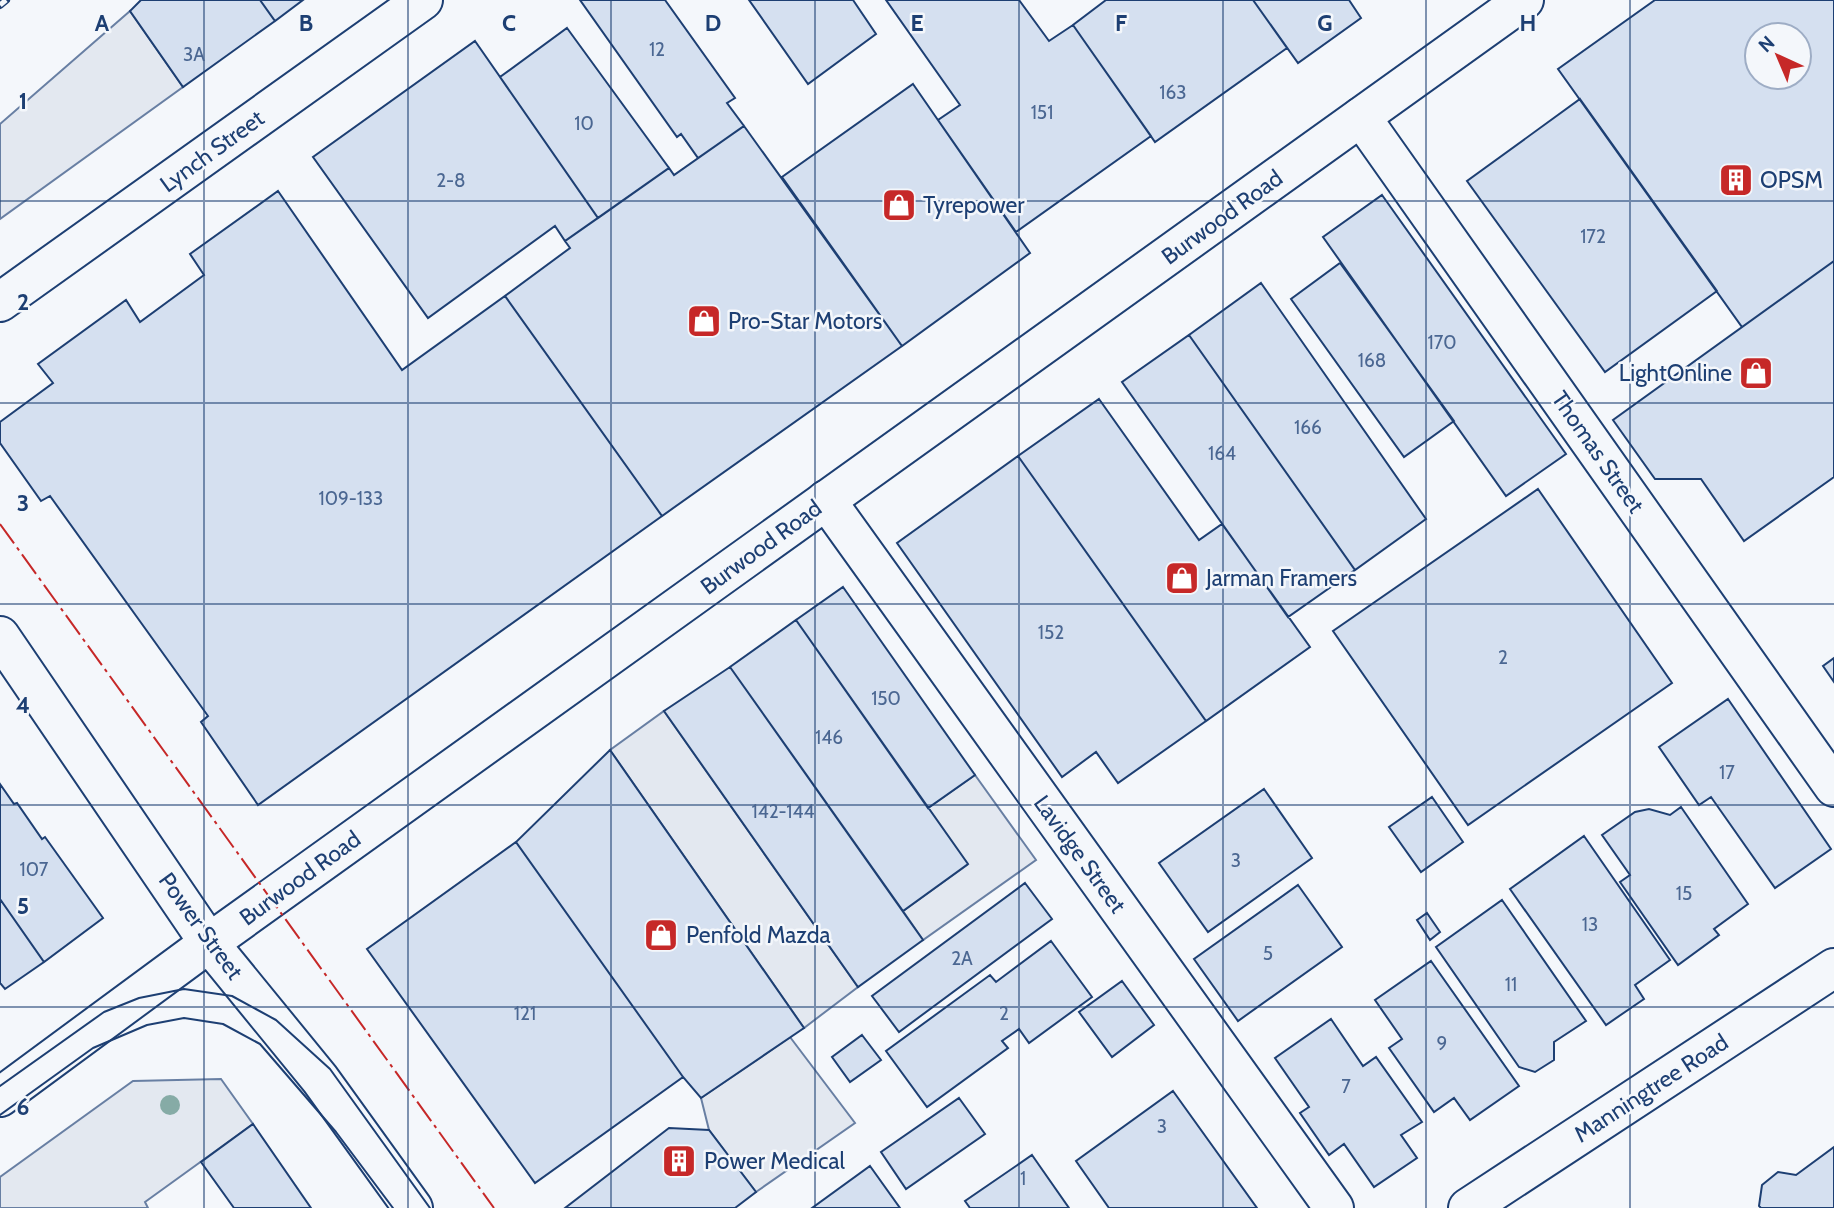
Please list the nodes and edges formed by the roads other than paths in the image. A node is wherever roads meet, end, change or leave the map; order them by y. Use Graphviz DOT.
graph roads {
  1 [pos="423,0"];
  2 [pos="1524,0"];
  3 [pos="1361,117"];
  4 [pos="0,302"];
  5 [pos="827,500"];
  6 [pos="0,636"];
  7 [pos="1834,787"];
  8 [pos="209,943"];
  9 [pos="1834,968"];
  10 [pos="0,1097"];
  11 [pos="413,1208"];
  12 [pos="1334,1208"];
  13 [pos="1468,1208"];
  1 -- 4 [label="street, Lynch Street"];
  2 -- 3 [label="street, Burwood Road"];
  3 -- 5 [label="street, Burwood Road"];
  3 -- 7 [label="street, Thomas Street"];
  5 -- 8 [label="street, Burwood Road"];
  5 -- 12 [label="street, Lavidge Street"];
  6 -- 8 [label="street, Power Street"];
  8 -- 10 [label="street, Burwood Road"];
  8 -- 11 [label="street, Power Street"];
  9 -- 13 [label="street, Manningtree Road"];
}
